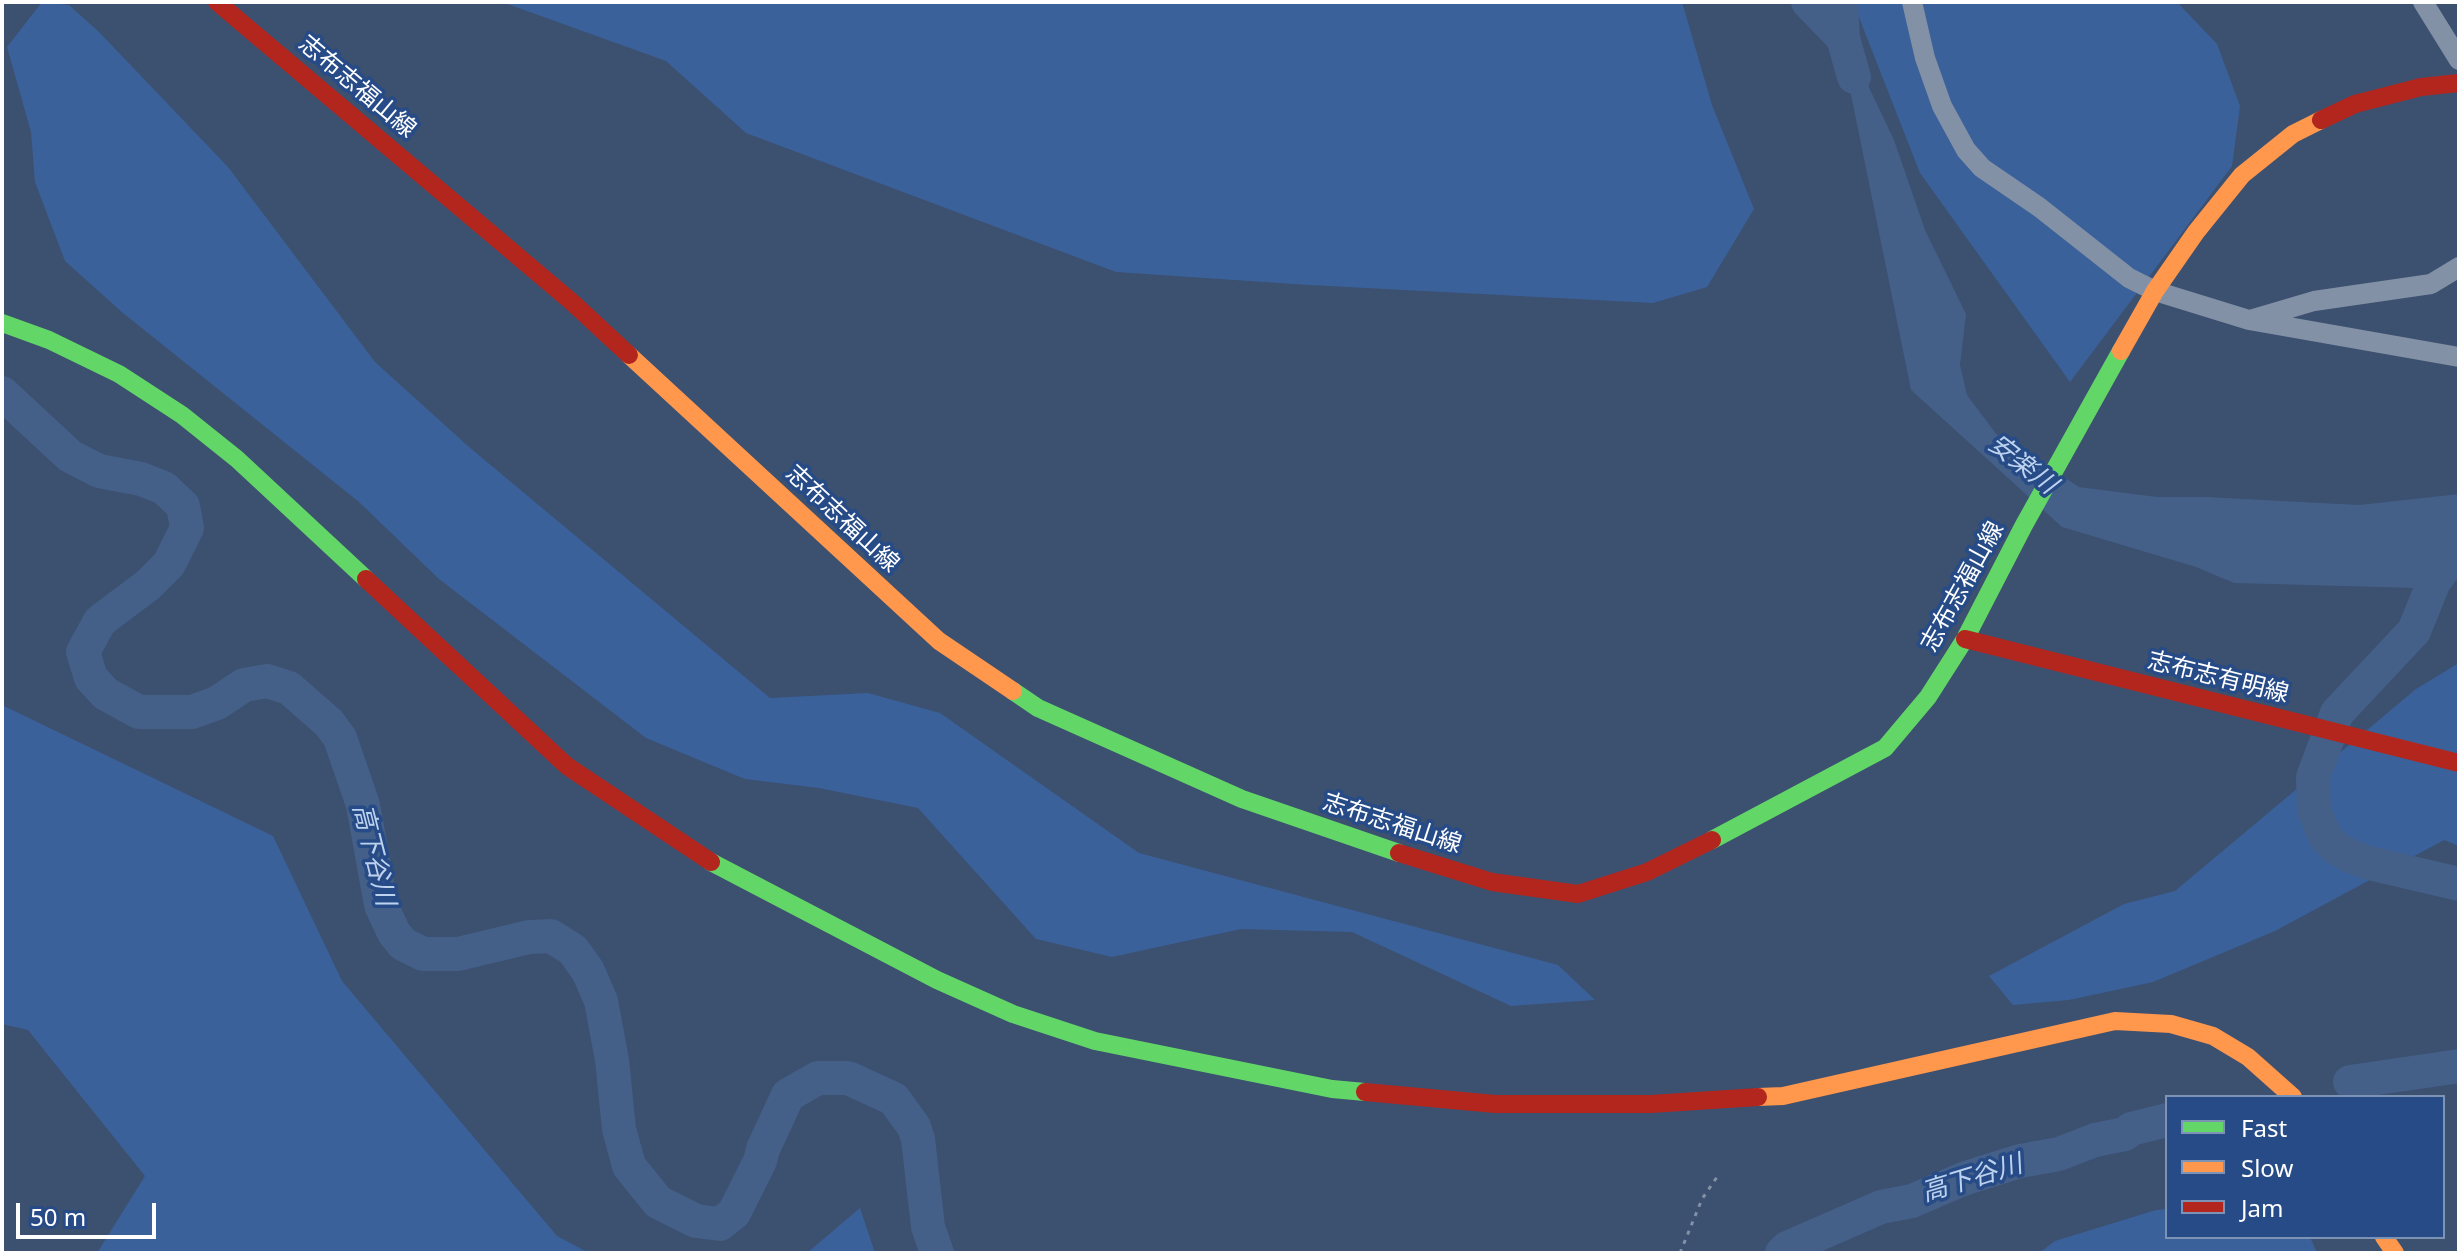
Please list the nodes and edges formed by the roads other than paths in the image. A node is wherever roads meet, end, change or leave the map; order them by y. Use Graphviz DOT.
graph roads {
  1 [pos="217,2"];
  2 [pos="1912,2"];
  3 [pos="2423,2"];
  4 [pos="2459,60"];
  5 [pos="2459,83"];
  6 [pos="2459,267"];
  7 [pos="2155,291"];
  8 [pos="2249,320"];
  9 [pos="2,323"];
  10 [pos="2459,357"];
  11 [pos="1965,639"];
  12 [pos="2459,763"];
  13 [pos="2291,1095"];
  1 -- 11 [label="main road, 志布志福山線"];
  2 -- 7 [label="street"];
  3 -- 4 [label="street"];
  5 -- 7 [label="main road, 志布志福山線"];
  6 -- 8 [label="street"];
  7 -- 8 [label="street"];
  7 -- 11 [label="main road, 志布志福山線"];
  8 -- 10 [label="street"];
  9 -- 13 [label="main road"];
  11 -- 12 [label="main road, 志布志有明線"];
}
